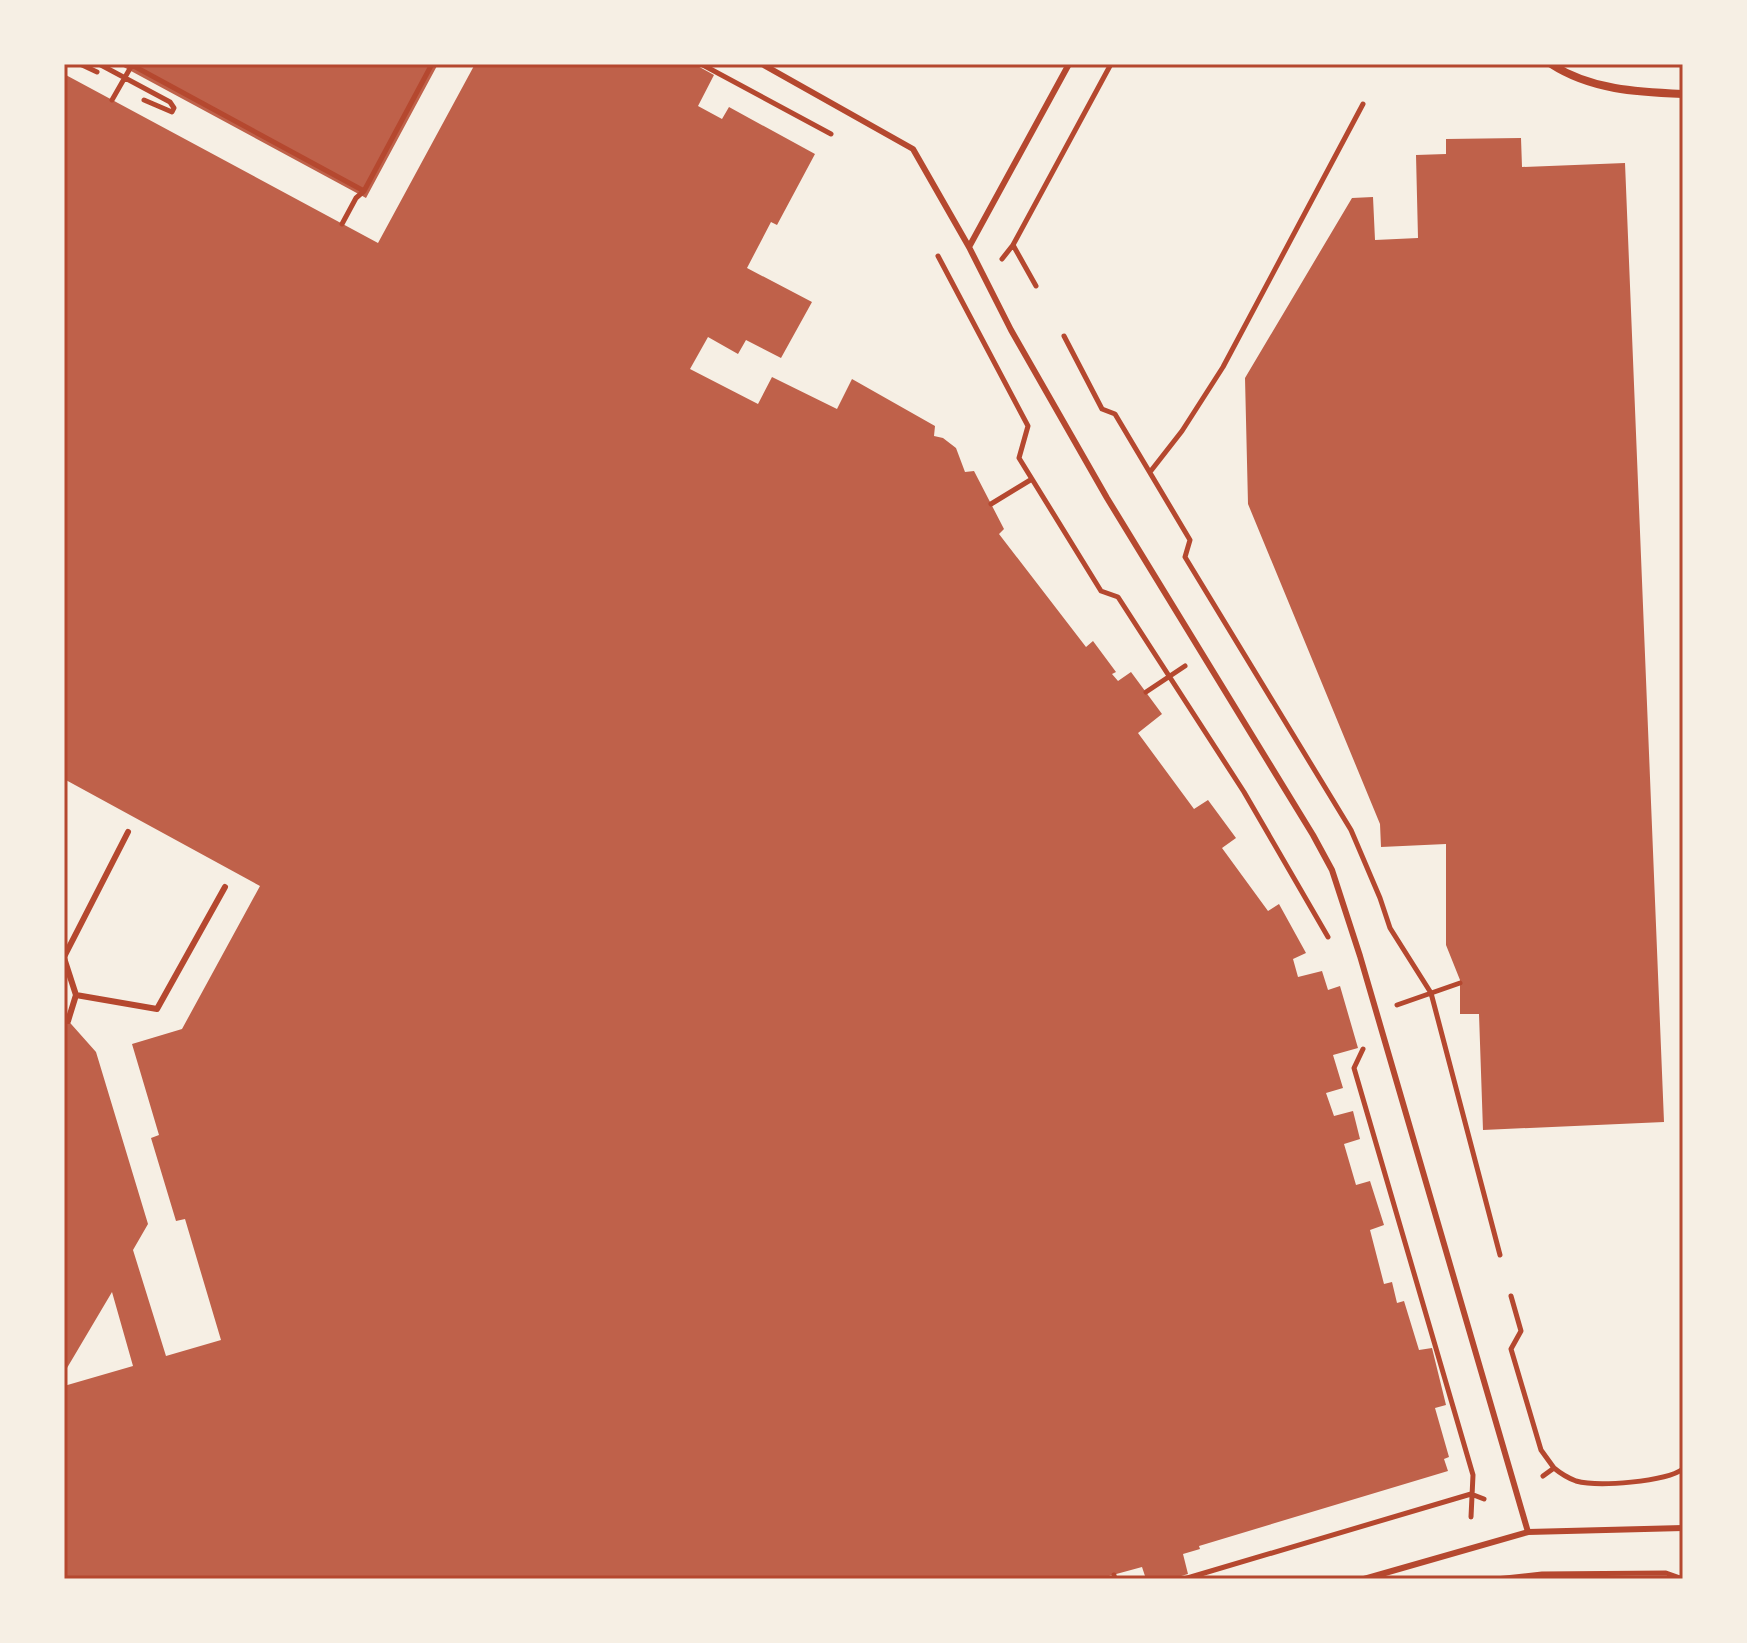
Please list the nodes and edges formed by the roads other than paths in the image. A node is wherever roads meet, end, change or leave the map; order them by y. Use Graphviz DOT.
graph roads {
  1 [pos="762,64"];
  2 [pos="1069,64"];
  3 [pos="1551,64"];
  4 [pos="1683,94"];
  5 [pos="969,247"];
  6 [pos="128,832"];
  7 [pos="225,887"];
  8 [pos="64,958"];
  9 [pos="76,995"];
  10 [pos="68,1021"];
  11 [pos="1683,1528"];
  12 [pos="1528,1532"];
  13 [pos="1364,1579"];
  1 -- 5 [label="lane"];
  2 -- 5 [label="lane"];
  3 -- 4 [label="street"];
  5 -- 12 [label="lane"];
  6 -- 8 [label="lane"];
  7 -- 9 [label="lane"];
  8 -- 9 [label="lane"];
  9 -- 10 [label="lane"];
  11 -- 12 [label="lane"];
  12 -- 13 [label="lane"];
}
